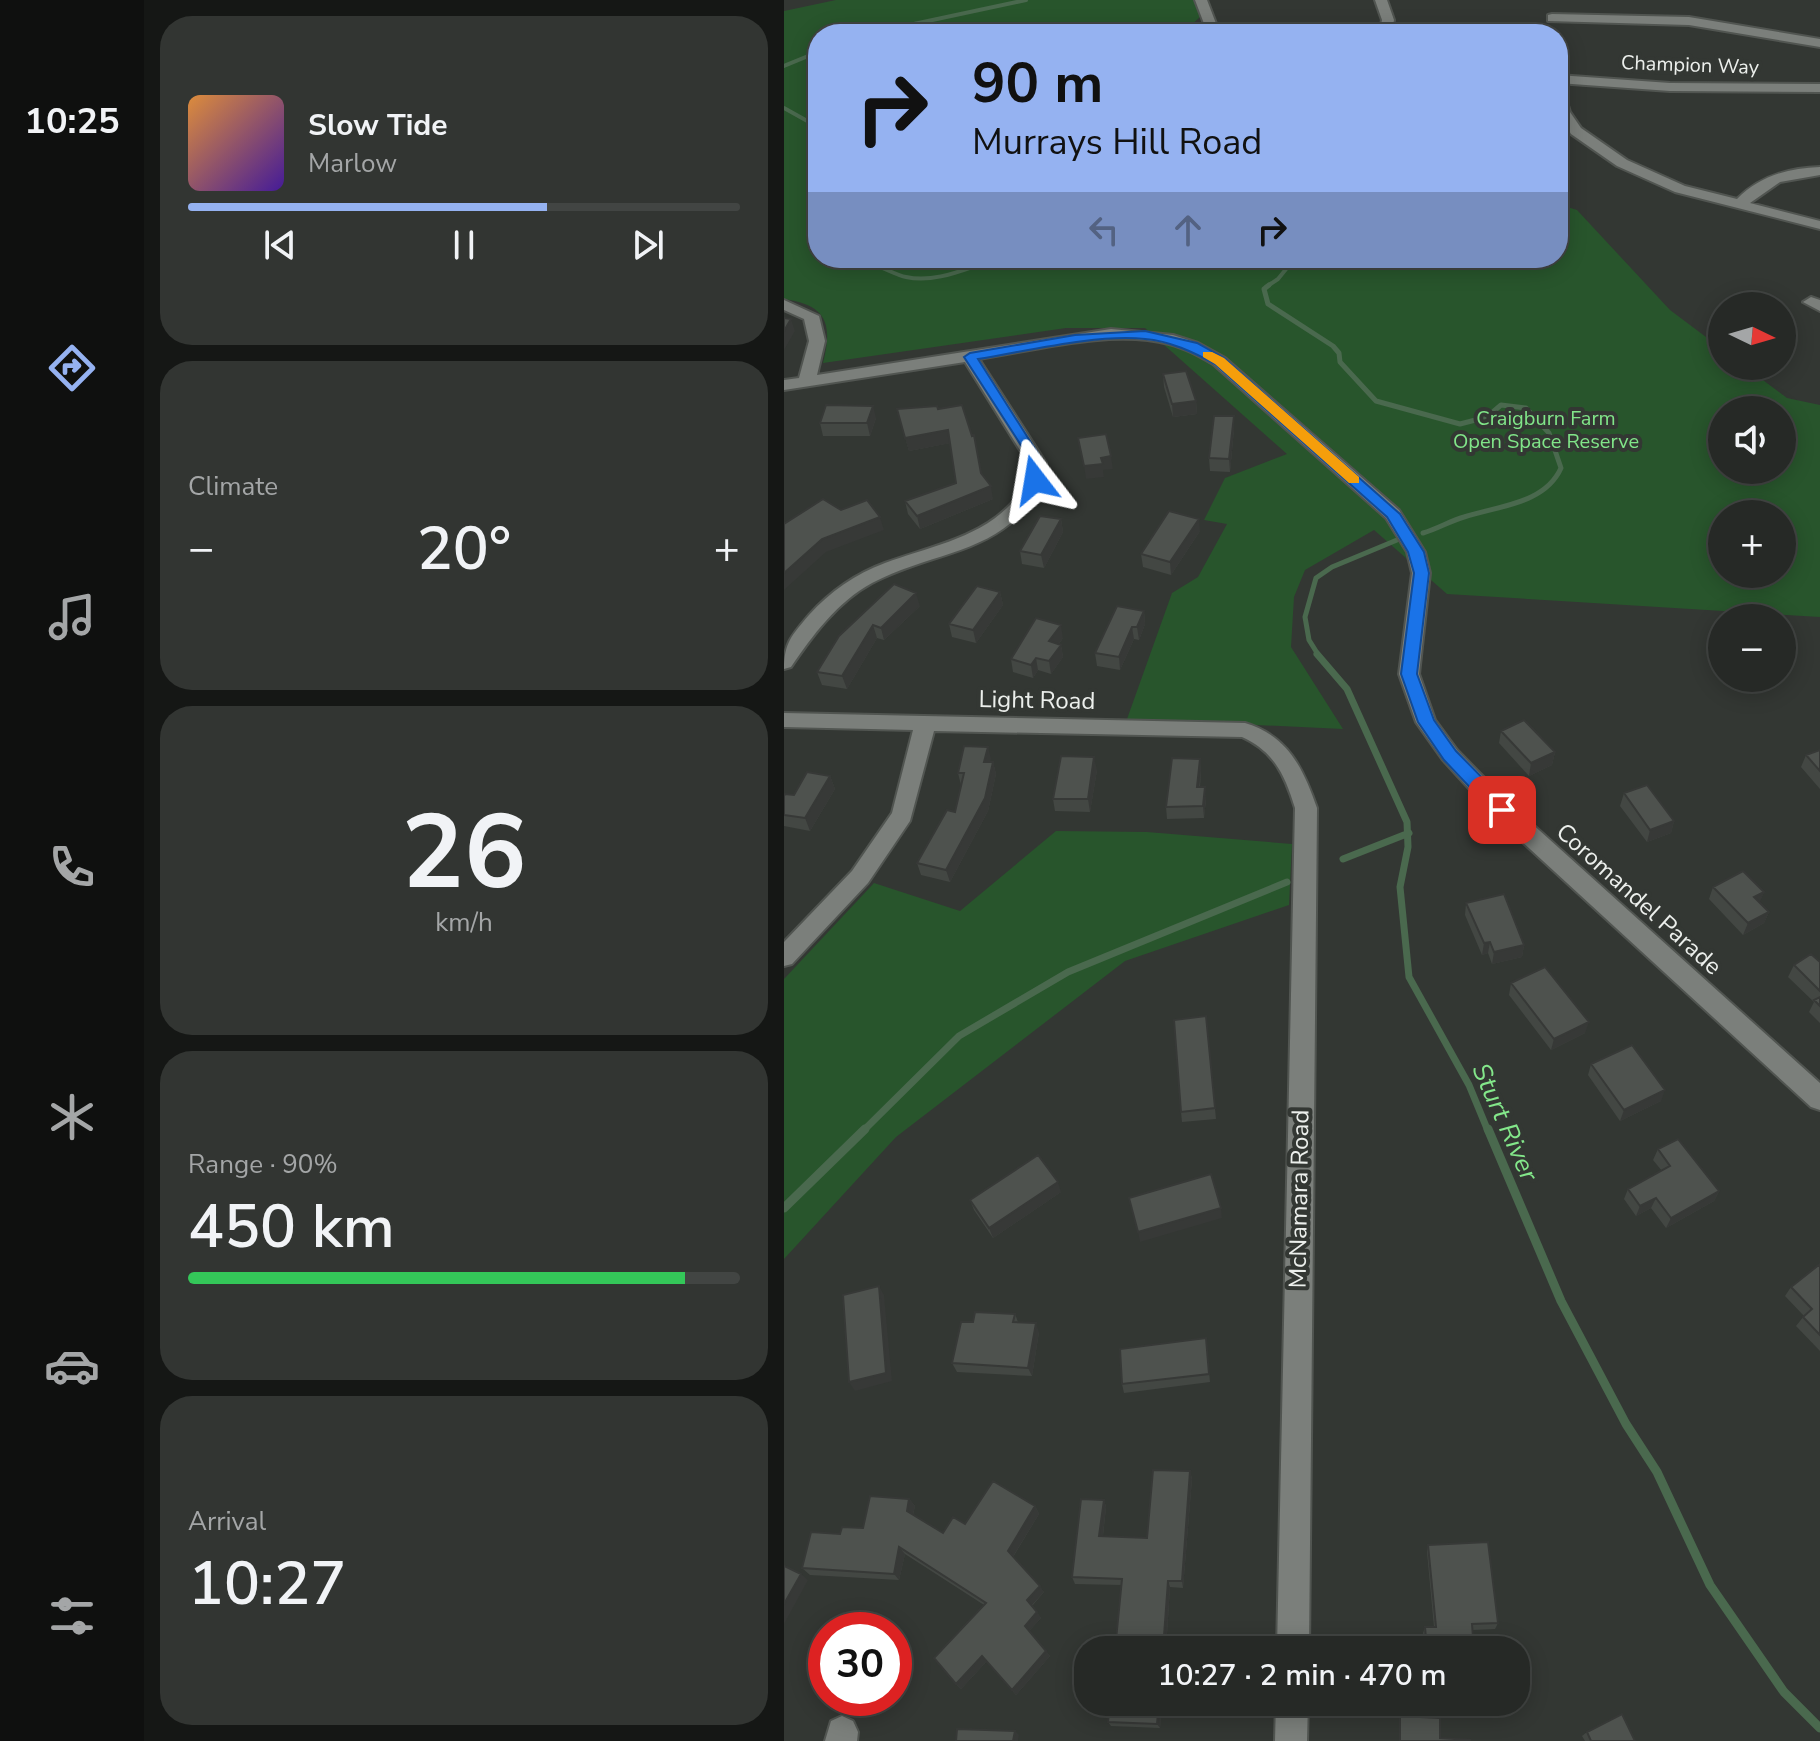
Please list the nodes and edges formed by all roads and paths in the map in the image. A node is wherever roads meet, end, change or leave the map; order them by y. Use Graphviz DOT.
graph roads {
  1 [pos="1201,0"];
  2 [pos="1381,0"];
  3 [pos="1550,0"];
  4 [pos="1552,18"];
  5 [pos="1210,24"];
  6 [pos="1387,24"];
  7 [pos="1553,24"];
  8 [pos="1820,43"];
  9 [pos="1568,80"];
  10 [pos="1820,88"];
  11 [pos="1568,122"];
  12 [pos="1820,171"];
  13 [pos="1739,206"];
  14 [pos="1820,225"];
  15 [pos="784,305"];
  16 [pos="970,357"];
  17 [pos="806,382"];
  18 [pos="784,385"];
  19 [pos="784,662"];
  20 [pos="784,720"];
  21 [pos="925,724"];
  22 [pos="1283,753"];
  23 [pos="784,957"];
  24 [pos="1820,1099"];
  25 [pos="1293,1636"];
  26 [pos="1292,1716"];
  27 [pos="1291,1741"];
  1 -- 5 [label="street"];
  2 -- 6 [label="street"];
  3 -- 4 [label="street"];
  4 -- 7 [label="street"];
  4 -- 8 [label="street"];
  9 -- 10 [label="street, Champion Way"];
  11 -- 13 [label="street"];
  12 -- 13 [label="street"];
  13 -- 14 [label="street"];
  15 -- 17 [label="street"];
  16 -- 17 [label="street, Coromandel Parade"];
  16 -- 19 [label="street"];
  16 -- 24 [label="street, Coromandel Parade"];
  17 -- 18 [label="street, Coromandel Parade"];
  20 -- 21 [label="street, Light Road"];
  21 -- 22 [label="street, Light Road"];
  21 -- 23 [label="street"];
  22 -- 25 [label="street, McNamara Road"];
  26 -- 27 [label="street"];
}
